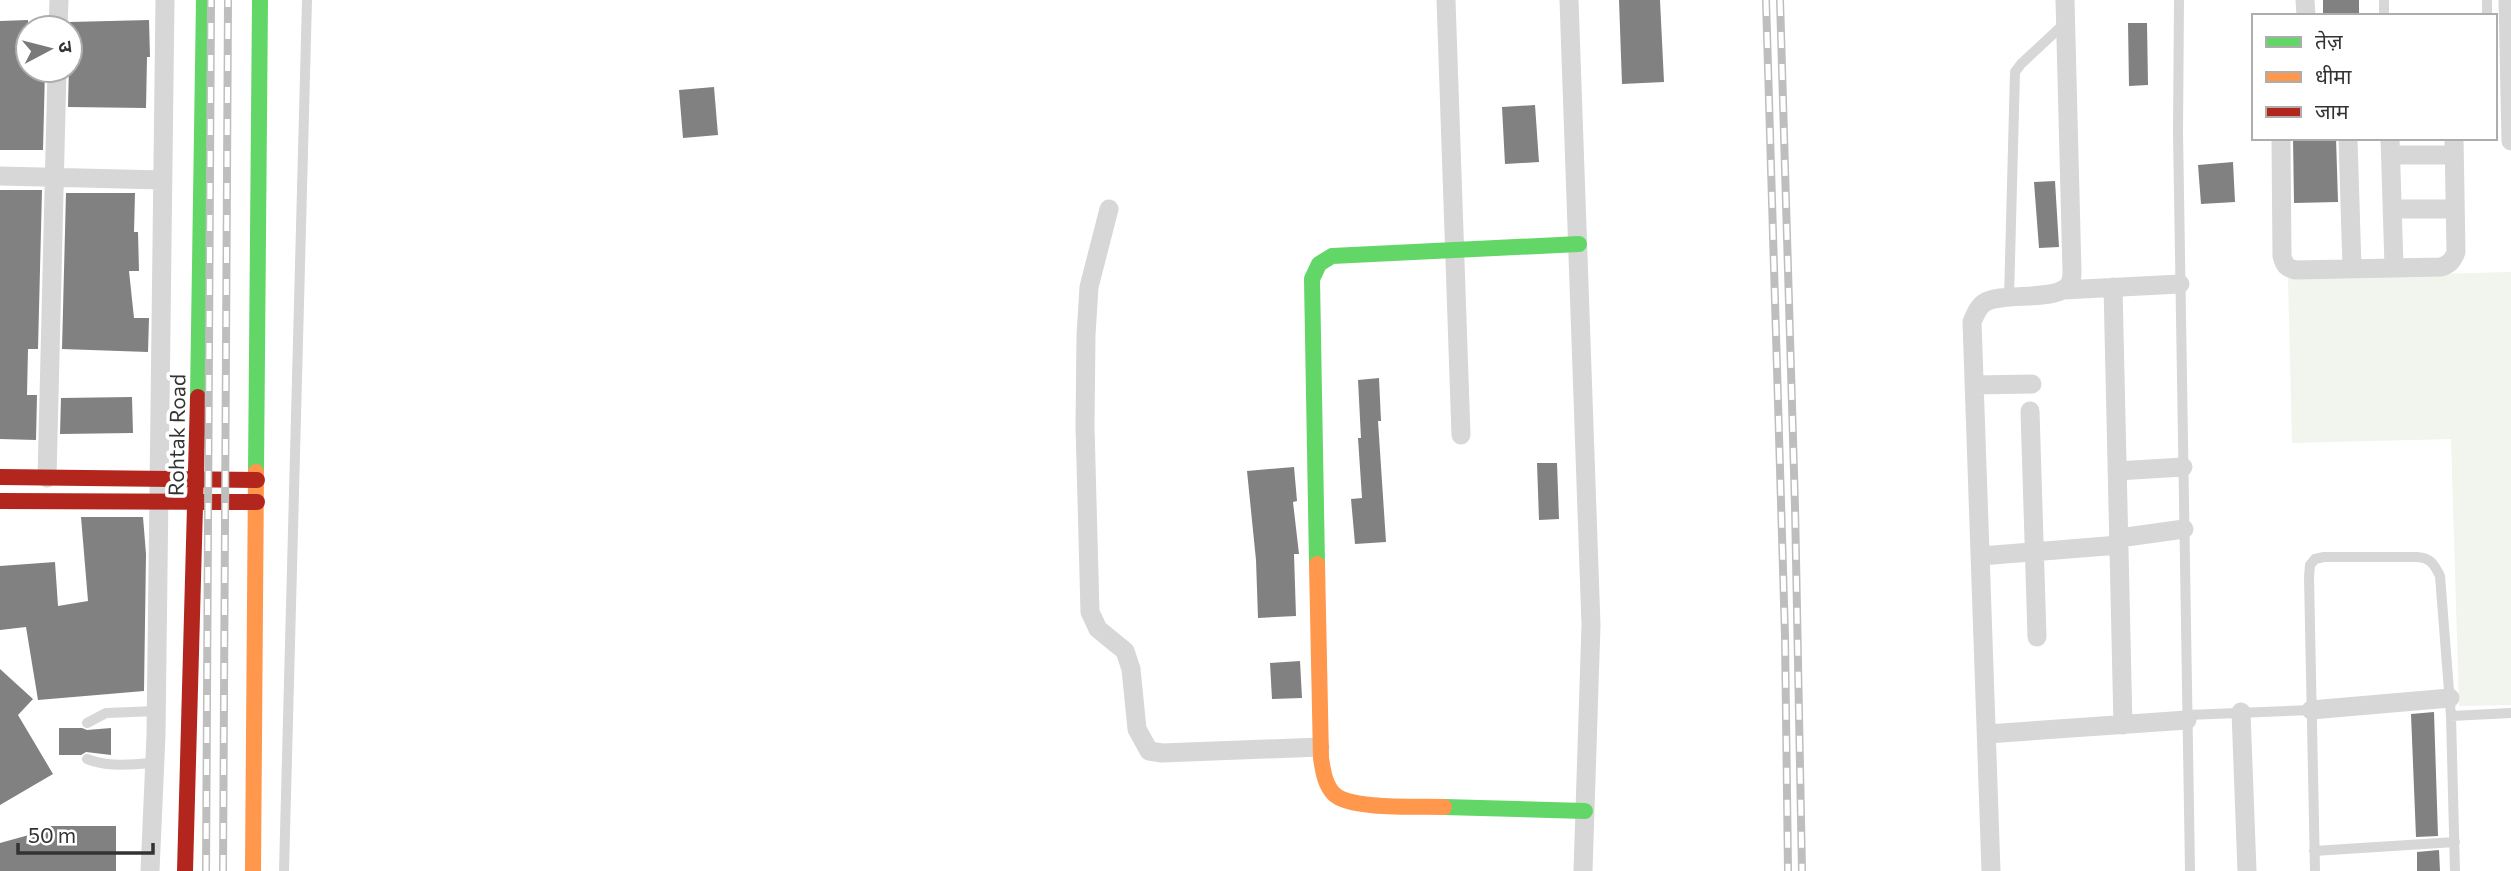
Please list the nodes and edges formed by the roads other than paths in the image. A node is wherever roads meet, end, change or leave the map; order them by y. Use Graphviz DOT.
graph roads {
  1 [pos="165,0"];
  2 [pos="204,0"];
  3 [pos="260,0"];
  4 [pos="307,0"];
  5 [pos="1446,0"];
  6 [pos="1569,0"];
  7 [pos="2065,0"];
  8 [pos="2179,0"];
  9 [pos="2508,0"];
  10 [pos="2066,22"];
  11 [pos="2502,71"];
  12 [pos="56,84"];
  13 [pos="2281,140"];
  14 [pos="2348,140"];
  15 [pos="2511,141"];
  16 [pos="2454,146"];
  17 [pos="2390,147"];
  18 [pos="0,176"];
  19 [pos="53,178"];
  20 [pos="163,180"];
  21 [pos="1110,209"];
  22 [pos="2392,209"];
  23 [pos="2455,209"];
  24 [pos="1579,244"];
  25 [pos="1453,250"];
  26 [pos="2394,266"];
  27 [pos="2352,268"];
  28 [pos="2180,284"];
  29 [pos="2113,287"];
  30 [pos="2063,290"];
  31 [pos="2009,298"];
  32 [pos="2032,384"];
  33 [pos="1974,385"];
  34 [pos="2030,411"];
  35 [pos="1461,435"];
  36 [pos="2183,467"];
  37 [pos="2118,471"];
  38 [pos="0,477"];
  39 [pos="47,478"];
  40 [pos="160,479"];
  41 [pos="197,479"];
  42 [pos="257,480"];
  43 [pos="0,501"];
  44 [pos="160,502"];
  45 [pos="257,502"];
  46 [pos="196,503"];
  47 [pos="2184,530"];
  48 [pos="2119,542"];
  49 [pos="2034,553"];
  50 [pos="1981,555"];
  51 [pos="2037,637"];
  52 [pos="2450,707"];
  53 [pos="157,710"];
  54 [pos="2311,710"];
  55 [pos="2241,712"];
  56 [pos="2511,713"];
  57 [pos="2187,718"];
  58 [pos="87,723"];
  59 [pos="2123,725"];
  60 [pos="1987,734"];
  61 [pos="1320,747"];
  62 [pos="86,759"];
  63 [pos="155,763"];
  64 [pos="1585,811"];
  65 [pos="2455,842"];
  66 [pos="2314,851"];
  67 [pos="150,871"];
  68 [pos="186,871"];
  69 [pos="253,871"];
  70 [pos="284,871"];
  71 [pos="1583,871"];
  72 [pos="1991,871"];
  73 [pos="2190,871"];
  74 [pos="2246,871"];
  75 [pos="2315,871"];
  76 [pos="2455,871"];
  1 -- 20 [label="street"];
  2 -- 41 [label="main road, Rohtak Road"];
  3 -- 42 [label="main road"];
  4 -- 70 [label="lane"];
  5 -- 25 [label="street"];
  6 -- 24 [label="street"];
  7 -- 10 [label="street"];
  8 -- 28 [label="lane"];
  9 -- 11 [label="street"];
  10 -- 30 [label="street"];
  10 -- 31 [label="lane"];
  11 -- 15 [label="street"];
  12 -- 19 [label="street"];
  13 -- 27 [label="street"];
  14 -- 27 [label="street"];
  16 -- 17 [label="street"];
  16 -- 23 [label="street"];
  17 -- 22 [label="street"];
  18 -- 19 [label="street"];
  19 -- 20 [label="street"];
  19 -- 39 [label="street"];
  20 -- 40 [label="street"];
  21 -- 61 [label="street"];
  22 -- 23 [label="street"];
  22 -- 26 [label="street"];
  23 -- 26 [label="street"];
  24 -- 25 [label="main road"];
  24 -- 64 [label="street"];
  25 -- 35 [label="street"];
  25 -- 61 [label="main road"];
  26 -- 27 [label="street"];
  28 -- 29 [label="street"];
  28 -- 36 [label="lane"];
  29 -- 30 [label="street"];
  29 -- 37 [label="street"];
  30 -- 31 [label="street"];
  31 -- 33 [label="street"];
  32 -- 33 [label="street"];
  33 -- 50 [label="street"];
  34 -- 49 [label="street"];
  36 -- 37 [label="street"];
  36 -- 47 [label="lane"];
  37 -- 48 [label="street"];
  38 -- 39 [label="main road"];
  39 -- 40 [label="main road"];
  40 -- 41 [label="main road"];
  40 -- 44 [label="street"];
  41 -- 42 [label="main road"];
  41 -- 46 [label="main road, Rohtak Road"];
  42 -- 45 [label="main road"];
  43 -- 44 [label="main road"];
  44 -- 46 [label="main road"];
  44 -- 53 [label="street"];
  45 -- 46 [label="main road"];
  45 -- 69 [label="main road"];
  46 -- 68 [label="main road, Rohtak Road"];
  47 -- 48 [label="street"];
  47 -- 57 [label="lane"];
  48 -- 49 [label="street"];
  48 -- 59 [label="street"];
  49 -- 50 [label="street"];
  49 -- 51 [label="street"];
  50 -- 60 [label="street"];
  52 -- 54 [label="street"];
  52 -- 54 [label="lane"];
  52 -- 56 [label="lane"];
  52 -- 65 [label="lane"];
  53 -- 58 [label="lane"];
  53 -- 63 [label="street"];
  54 -- 55 [label="lane"];
  54 -- 66 [label="lane"];
  55 -- 57 [label="lane"];
  55 -- 74 [label="street"];
  57 -- 59 [label="street"];
  57 -- 73 [label="lane"];
  59 -- 60 [label="street"];
  60 -- 72 [label="street"];
  61 -- 64 [label="main road"];
  62 -- 63 [label="lane"];
  63 -- 67 [label="street"];
  64 -- 71 [label="street"];
  65 -- 66 [label="lane"];
  65 -- 76 [label="lane"];
  66 -- 75 [label="lane"];
}
